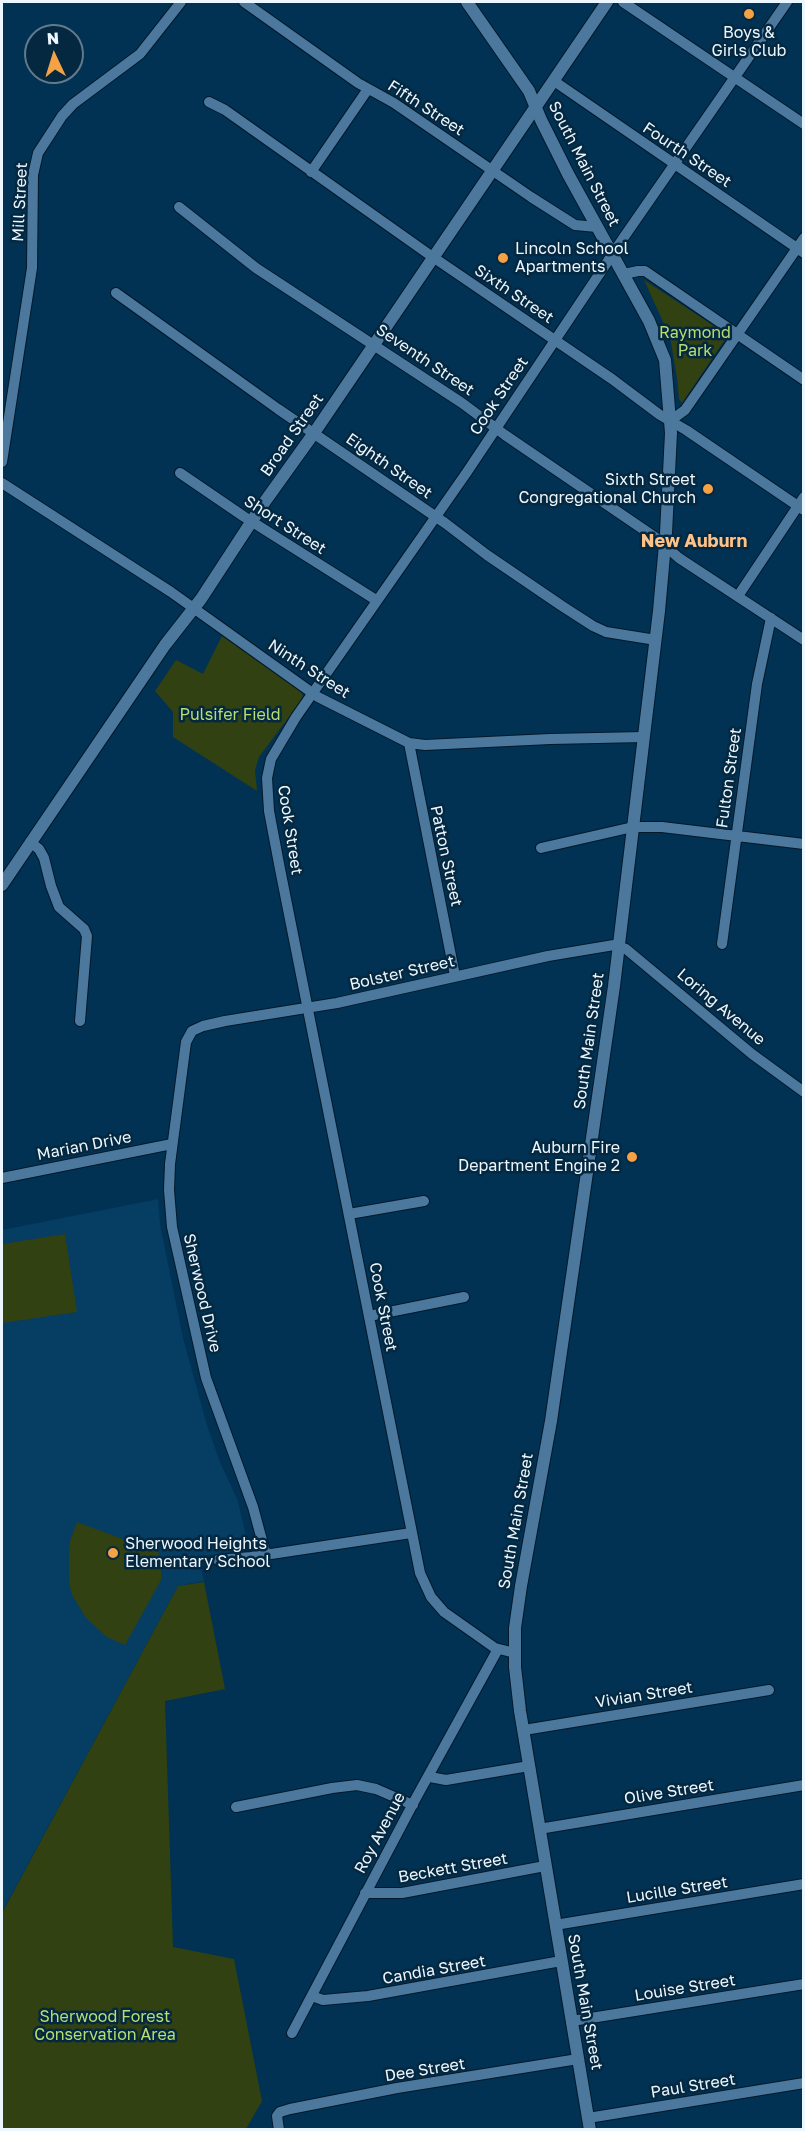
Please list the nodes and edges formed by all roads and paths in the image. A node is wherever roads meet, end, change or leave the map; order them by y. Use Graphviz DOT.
graph roads {
  1 [pos="181,2"];
  2 [pos="244,2"];
  3 [pos="467,2"];
  4 [pos="607,2"];
  5 [pos="623,2"];
  6 [pos="788,2"];
  7 [pos="735,77"];
  8 [pos="554,81"];
  9 [pos="368,88"];
  10 [pos="209,102"];
  11 [pos="536,107"];
  12 [pos="804,124"];
  13 [pos="675,165"];
  14 [pos="492,170"];
  15 [pos="311,172"];
  16 [pos="179,207"];
  17 [pos="597,227"];
  18 [pos="804,238"];
  19 [pos="800,250"];
  20 [pos="612,255"];
  21 [pos="434,257"];
  22 [pos="624,274"];
  23 [pos="116,293"];
  24 [pos="736,333"];
  25 [pos="555,340"];
  26 [pos="374,344"];
  27 [pos="804,380"];
  28 [pos="670,421"];
  29 [pos="495,428"];
  30 [pos="314,433"];
  31 [pos="2,462"];
  32 [pos="180,473"];
  33 [pos="2,483"];
  34 [pos="802,505"];
  35 [pos="435,516"];
  36 [pos="252,521"];
  37 [pos="665,546"];
  38 [pos="738,596"];
  39 [pos="376,600"];
  40 [pos="194,608"];
  41 [pos="771,618"];
  42 [pos="804,639"];
  43 [pos="656,640"];
  44 [pos="312,694"];
  45 [pos="644,737"];
  46 [pos="409,743"];
  47 [pos="633,827"];
  48 [pos="736,837"];
  49 [pos="30,842"];
  50 [pos="804,844"];
  51 [pos="541,848"];
  52 [pos="6,869"];
  53 [pos="2,885"];
  54 [pos="722,944"];
  55 [pos="619,946"];
  56 [pos="455,976"];
  57 [pos="308,1007"];
  58 [pos="80,1021"];
  59 [pos="192,1031"];
  60 [pos="804,1092"];
  61 [pos="172,1144"];
  62 [pos="2,1178"];
  63 [pos="424,1201"];
  64 [pos="349,1214"];
  65 [pos="464,1297"];
  66 [pos="369,1316"];
  67 [pos="411,1533"];
  68 [pos="266,1555"];
  69 [pos="218,1560"];
  70 [pos="498,1649"];
  71 [pos="515,1653"];
  72 [pos="769,1690"];
  73 [pos="524,1730"];
  74 [pos="529,1766"];
  75 [pos="430,1777"];
  76 [pos="804,1785"];
  77 [pos="413,1805"];
  78 [pos="236,1807"];
  79 [pos="539,1829"];
  80 [pos="545,1866"];
  81 [pos="804,1884"];
  82 [pos="365,1893"];
  83 [pos="555,1925"];
  84 [pos="561,1961"];
  85 [pos="804,1984"];
  86 [pos="312,1996"];
  87 [pos="572,2021"];
  88 [pos="292,2033"];
  89 [pos="578,2059"];
  90 [pos="804,2083"];
  91 [pos="589,2124"];
  92 [pos="279,2130"];
  1 -- 31 [label="street, Mill Street"];
  2 -- 9 [label="street, Fifth Street"];
  3 -- 11 [label="street, South Main Street"];
  4 -- 8 [label="street, Broad Street"];
  5 -- 7 [label="street"];
  6 -- 7 [label="street, Cook Street"];
  7 -- 12 [label="street"];
  7 -- 13 [label="street, Cook Street"];
  8 -- 11 [label="street, Broad Street"];
  8 -- 13 [label="street, Fourth Street"];
  9 -- 14 [label="street, Fifth Street"];
  9 -- 15 [label="street"];
  10 -- 15 [label="street, Sixth Street"];
  11 -- 14 [label="street, Broad Street"];
  11 -- 17 [label="street, South Main Street"];
  13 -- 19 [label="street, Fourth Street"];
  13 -- 20 [label="street, Cook Street"];
  14 -- 17 [label="street, Fifth Street"];
  14 -- 21 [label="street, Broad Street"];
  15 -- 21 [label="street, Sixth Street"];
  16 -- 26 [label="street, Seventh Street"];
  17 -- 20 [label="street, South Main Street"];
  18 -- 19 [label="street"];
  19 -- 24 [label="street"];
  20 -- 22 [label="street, South Main Street"];
  20 -- 25 [label="street, Cook Street"];
  21 -- 25 [label="street, Sixth Street"];
  21 -- 26 [label="street, Broad Street"];
  22 -- 24 [label="street"];
  22 -- 28 [label="street, South Main Street"];
  23 -- 30 [label="street, Eighth Street"];
  24 -- 27 [label="street"];
  24 -- 28 [label="street"];
  25 -- 28 [label="street, Sixth Street"];
  25 -- 29 [label="street, Cook Street"];
  26 -- 29 [label="street, Seventh Street"];
  26 -- 30 [label="street, Broad Street"];
  28 -- 34 [label="street, Sixth Street"];
  28 -- 37 [label="street, South Main Street"];
  29 -- 35 [label="street, Cook Street"];
  29 -- 37 [label="street, Seventh Street"];
  30 -- 35 [label="street, Eighth Street"];
  30 -- 36 [label="street, Broad Street"];
  32 -- 36 [label="street, Short Street"];
  33 -- 40 [label="street, Ninth Street"];
  34 -- 38 [label="street"];
  35 -- 39 [label="street, Cook Street"];
  35 -- 43 [label="street, Eighth Street"];
  36 -- 39 [label="street, Short Street"];
  36 -- 40 [label="street, Broad Street"];
  37 -- 38 [label="street, Seventh Street"];
  37 -- 43 [label="street, South Main Street"];
  38 -- 41 [label="street, Seventh Street"];
  39 -- 44 [label="street, Cook Street"];
  40 -- 44 [label="street, Ninth Street"];
  40 -- 49 [label="street, Broad Street"];
  41 -- 42 [label="street, Seventh Street"];
  41 -- 48 [label="street, Fulton Street"];
  43 -- 45 [label="street, South Main Street"];
  44 -- 46 [label="street, Ninth Street"];
  44 -- 57 [label="street, Cook Street"];
  45 -- 46 [label="street, Ninth Street"];
  45 -- 47 [label="street, South Main Street"];
  46 -- 56 [label="street, Patton Street"];
  47 -- 48 [label="street"];
  47 -- 51 [label="street"];
  47 -- 55 [label="street, South Main Street"];
  48 -- 50 [label="street"];
  48 -- 54 [label="street, Fulton Street"];
  49 -- 52 [label="street, Broad Street"];
  49 -- 58 [label="street"];
  52 -- 53 [label="street, Broad Street"];
  55 -- 56 [label="street, Bolster Street"];
  55 -- 60 [label="street, Loring Avenue"];
  55 -- 71 [label="street, South Main Street"];
  56 -- 57 [label="street, Bolster Street"];
  57 -- 59 [label="street, Bolster Street"];
  57 -- 64 [label="street, Cook Street"];
  59 -- 61 [label="street, Sherwood Drive"];
  61 -- 62 [label="street, Marian Drive"];
  61 -- 68 [label="street, Sherwood Drive"];
  63 -- 64 [label="street"];
  64 -- 66 [label="street, Cook Street"];
  65 -- 66 [label="street"];
  66 -- 67 [label="street, Cook Street"];
  67 -- 68 [label="street"];
  67 -- 70 [label="street, Cook Street"];
  68 -- 69 [label="street"];
  70 -- 71 [label="street, Cook Street"];
  70 -- 75 [label="street, Roy Avenue"];
  71 -- 73 [label="street, South Main Street"];
  72 -- 73 [label="street, Vivian Street"];
  73 -- 74 [label="street, South Main Street"];
  74 -- 75 [label="street"];
  74 -- 79 [label="street, South Main Street"];
  75 -- 77 [label="street, Roy Avenue"];
  76 -- 79 [label="street, Olive Street"];
  77 -- 78 [label="street"];
  77 -- 82 [label="street, Roy Avenue"];
  79 -- 80 [label="street, South Main Street"];
  80 -- 82 [label="street, Beckett Street"];
  80 -- 83 [label="street, South Main Street"];
  81 -- 83 [label="street, Lucille Street"];
  82 -- 86 [label="street, Roy Avenue"];
  83 -- 84 [label="street, South Main Street"];
  84 -- 86 [label="street, Candia Street"];
  84 -- 87 [label="street, South Main Street"];
  85 -- 87 [label="street, Louise Street"];
  86 -- 88 [label="street, Roy Avenue"];
  87 -- 89 [label="street, South Main Street"];
  89 -- 91 [label="street, South Main Street"];
  89 -- 92 [label="street, Dee Street"];
  90 -- 91 [label="street, Paul Street"];
}
